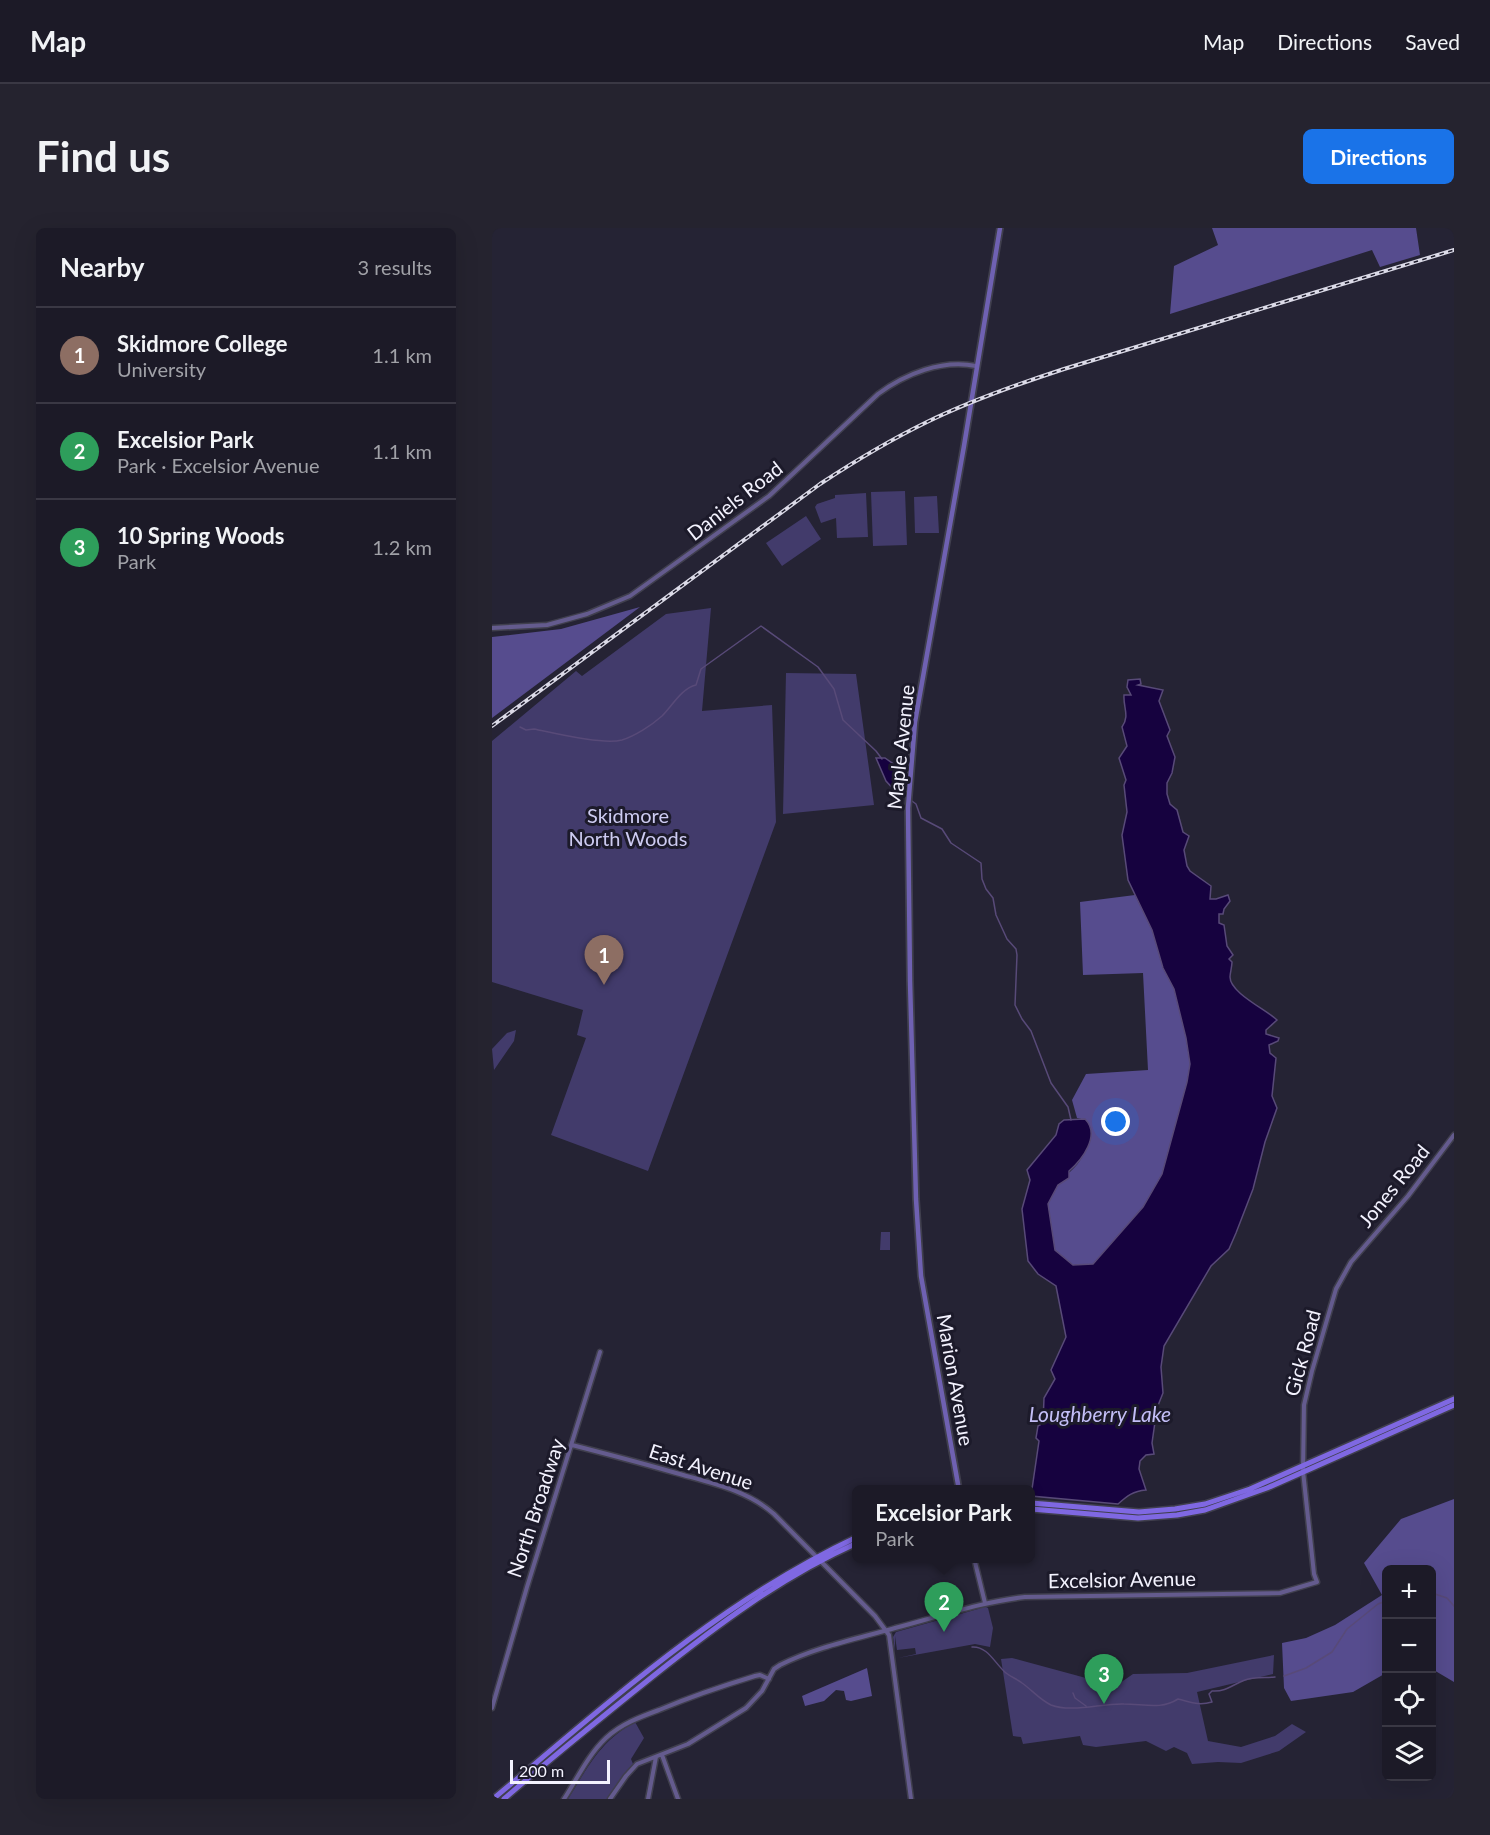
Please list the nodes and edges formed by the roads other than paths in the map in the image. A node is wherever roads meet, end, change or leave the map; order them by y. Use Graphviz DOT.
graph roads {
  1 [pos="1000,228"];
  2 [pos="976,366"];
  3 [pos="492,628"];
  4 [pos="1454,1135"];
  5 [pos="1357,1255"];
  6 [pos="921,1276"];
  7 [pos="600,1352"];
  8 [pos="1454,1399"];
  9 [pos="1454,1405"];
  10 [pos="572,1445"];
  11 [pos="1303,1468"];
  12 [pos="958,1485"];
  13 [pos="1035,1503"];
  14 [pos="1035,1509"];
  15 [pos="852,1539"];
  16 [pos="852,1546"];
  17 [pos="816,1556"];
  18 [pos="821,1561"];
  19 [pos="975,1563"];
  20 [pos="1317,1582"];
  21 [pos="985,1603"];
  22 [pos="886,1630"];
  23 [pos="768,1679"];
  24 [pos="492,1708"];
  25 [pos="662,1755"];
  26 [pos="656,1757"];
  27 [pos="493,1799"];
  28 [pos="504,1799"];
  29 [pos="564,1799"];
  30 [pos="610,1799"];
  31 [pos="648,1799"];
  32 [pos="678,1799"];
  33 [pos="911,1799"];
  1 -- 2 [label="main road, Maple Avenue"];
  2 -- 3 [label="street, Daniels Road"];
  2 -- 6 [label="main road, Maple Avenue"];
  4 -- 5 [label="street, Jones Road"];
  5 -- 11 [label="street, Gick Road"];
  6 -- 12 [label="main road, Marion Avenue"];
  7 -- 10 [label="street, North Broadway"];
  8 -- 11 [label="highway"];
  9 -- 11 [label="highway"];
  10 -- 17 [label="street, East Avenue"];
  10 -- 24 [label="street, North Broadway"];
  11 -- 13 [label="highway"];
  11 -- 14 [label="highway"];
  11 -- 20 [label="street, Gick Road"];
  15 -- 17 [label="highway"];
  16 -- 18 [label="highway"];
  17 -- 18 [label="street, East Avenue"];
  17 -- 27 [label="highway"];
  18 -- 22 [label="street, East Avenue"];
  18 -- 28 [label="highway"];
  19 -- 21 [label="street"];
  20 -- 21 [label="street, Excelsior Avenue"];
  21 -- 22 [label="street, Excelsior Avenue"];
  22 -- 23 [label="street, Excelsior Avenue"];
  22 -- 33 [label="street, East Avenue"];
  23 -- 25 [label="street, Excelsior Avenue"];
  23 -- 29 [label="street"];
  25 -- 26 [label="street, Excelsior Avenue"];
  25 -- 32 [label="street"];
  26 -- 30 [label="street, Excelsior Avenue"];
  26 -- 31 [label="street"];
}
